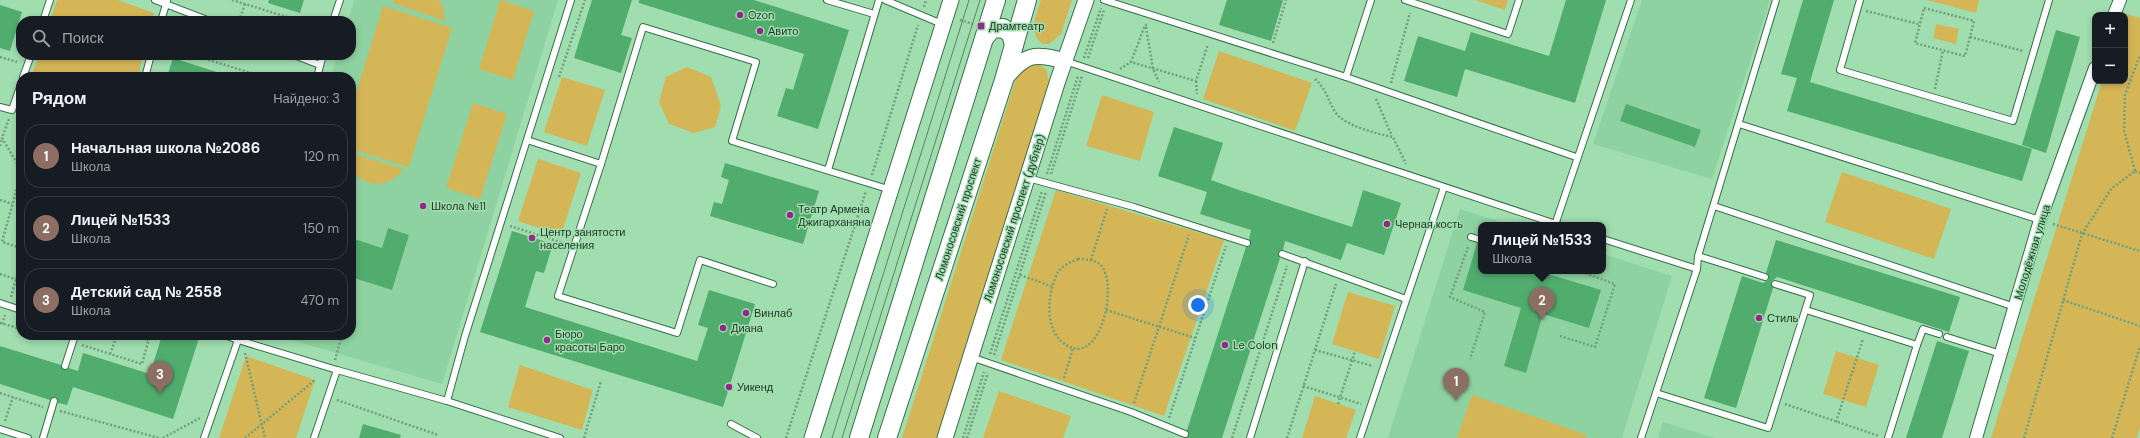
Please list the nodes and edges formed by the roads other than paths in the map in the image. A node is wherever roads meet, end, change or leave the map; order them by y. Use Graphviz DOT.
graph roads {
  1 [pos="50,0"];
  2 [pos="155,0"];
  3 [pos="340,0"];
  4 [pos="571,0"];
  5 [pos="827,0"];
  6 [pos="879,0"];
  7 [pos="885,0"];
  8 [pos="951,0"];
  9 [pos="996,0"];
  10 [pos="1027,0"];
  11 [pos="1086,0"];
  12 [pos="1104,0"];
  13 [pos="1371,0"];
  14 [pos="1405,0"];
  15 [pos="1519,0"];
  16 [pos="1631,0"];
  17 [pos="1776,0"];
  18 [pos="1860,0"];
  19 [pos="2049,0"];
  20 [pos="2120,0"];
  21 [pos="167,2"];
  22 [pos="2115,12"];
  23 [pos="874,14"];
  24 [pos="45,16"];
  25 [pos="163,16"];
  26 [pos="199,16"];
  27 [pos="335,16"];
  28 [pos="943,24"];
  29 [pos="985,37"];
  30 [pos="1014,45"];
  31 [pos="29,60"];
  32 [pos="150,60"];
  33 [pos="307,60"];
  34 [pos="322,60"];
  35 [pos="1065,61"];
  36 [pos="320,65"];
  37 [pos="25,72"];
  38 [pos="146,72"];
  39 [pos="318,72"];
  40 [pos="2092,76"];
  41 [pos="1346,77"];
  42 [pos="1004,80"];
  43 [pos="16,98"];
  44 [pos="0,107"];
  45 [pos="1739,124"];
  46 [pos="527,140"];
  47 [pos="1576,157"];
  48 [pos="601,164"];
  49 [pos="828,170"];
  50 [pos="1028,178"];
  51 [pos="1444,187"];
  52 [pos="891,190"];
  53 [pos="1714,206"];
  54 [pos="2040,220"];
  55 [pos="1547,222"];
  56 [pos="1557,222"];
  57 [pos="1472,237"];
  58 [pos="1478,239"];
  59 [pos="1606,240"];
  60 [pos="1247,243"];
  61 [pos="1282,254"];
  62 [pos="1698,256"];
  63 [pos="1305,261"];
  64 [pos="1697,269"];
  65 [pos="1765,277"];
  66 [pos="773,284"];
  67 [pos="1775,284"];
  68 [pos="1406,298"];
  69 [pos="0,303"];
  70 [pos="2015,307"];
  71 [pos="16,308"];
  72 [pos="1806,310"];
  73 [pos="1939,334"];
  74 [pos="1947,337"];
  75 [pos="73,340"];
  76 [pos="238,340"];
  77 [pos="245,340"];
  78 [pos="1917,346"];
  79 [pos="2001,354"];
  80 [pos="970,356"];
  81 [pos="65,366"];
  82 [pos="337,370"];
  83 [pos="1656,393"];
  84 [pos="54,401"];
  85 [pos="446,401"];
  86 [pos="731,424"];
  87 [pos="1,430"];
  88 [pos="1185,434"];
  89 [pos="860,437"];
  90 [pos="28,438"];
  91 [pos="43,438"];
  92 [pos="204,438"];
  93 [pos="314,438"];
  94 [pos="560,438"];
  95 [pos="757,438"];
  96 [pos="812,438"];
  97 [pos="887,438"];
  98 [pos="945,438"];
  99 [pos="1250,438"];
  100 [pos="1360,438"];
  101 [pos="1641,438"];
  102 [pos="1888,438"];
  103 [pos="1976,438"];
  1 -- 24 [label="lane"];
  2 -- 21 [label="lane"];
  3 -- 27 [label="lane"];
  4 -- 46 [label="lane"];
  5 -- 23 [label="lane"];
  6 -- 23 [label="lane"];
  7 -- 28 [label="lane"];
  8 -- 28 [label="street"];
  9 -- 29 [label="main road"];
  10 -- 30 [label="main road, Ломоносовский проспект"];
  11 -- 35 [label="street, Ломоносовский проспект (дублёр)"];
  12 -- 41 [label="lane"];
  13 -- 41 [label="lane"];
  14 -- 15 [label="lane"];
  16 -- 47 [label="lane"];
  17 -- 45 [label="lane"];
  18 -- 19 [label="lane"];
  20 -- 22 [label="street"];
  21 -- 25 [label="lane"];
  21 -- 26 [label="lane"];
  23 -- 49 [label="lane"];
  28 -- 52 [label="street"];
  29 -- 30 [label="main road"];
  29 -- 89 [label="main road"];
  30 -- 42 [label="main road, Ломоносовский проспект"];
  31 -- 37 [label="lane"];
  32 -- 38 [label="lane"];
  33 -- 36 [label="lane"];
  34 -- 36 [label="lane"];
  35 -- 42 [label="street"];
  35 -- 50 [label="street, Ломоносовский проспект (дублёр)"];
  35 -- 51 [label="lane"];
  36 -- 39 [label="lane"];
  40 -- 54 [label="street, Молодёжная улица"];
  41 -- 47 [label="lane"];
  42 -- 97 [label="main road, Ломоносовский проспект"];
  43 -- 44 [label="lane"];
  45 -- 53 [label="lane"];
  45 -- 54 [label="lane"];
  46 -- 48 [label="lane"];
  46 -- 85 [label="lane"];
  47 -- 56 [label="lane"];
  48 -- 49 [label="lane"];
  48 -- 66 [label="lane"];
  49 -- 52 [label="lane"];
  50 -- 60 [label="lane"];
  50 -- 80 [label="street, Ломоносовский проспект (дублёр)"];
  51 -- 55 [label="lane"];
  51 -- 68 [label="lane"];
  52 -- 96 [label="street"];
  53 -- 62 [label="lane"];
  53 -- 70 [label="lane"];
  54 -- 70 [label="street, Молодёжная улица"];
  57 -- 58 [label="lane"];
  59 -- 64 [label="lane"];
  61 -- 63 [label="lane"];
  62 -- 64 [label="lane"];
  62 -- 65 [label="lane"];
  63 -- 68 [label="lane"];
  63 -- 99 [label="lane"];
  64 -- 83 [label="lane"];
  67 -- 72 [label="lane"];
  68 -- 100 [label="lane"];
  69 -- 71 [label="lane"];
  70 -- 79 [label="street, Молодёжная улица"];
  72 -- 78 [label="lane"];
  72 -- 83 [label="lane"];
  73 -- 78 [label="lane"];
  74 -- 79 [label="lane"];
  75 -- 81 [label="lane"];
  76 -- 92 [label="lane"];
  77 -- 82 [label="lane"];
  78 -- 102 [label="lane"];
  79 -- 103 [label="street, Молодёжная улица"];
  80 -- 88 [label="lane"];
  80 -- 98 [label="street, Ломоносовский проспект (дублёр)"];
  82 -- 85 [label="lane"];
  82 -- 93 [label="lane"];
  83 -- 101 [label="lane"];
  84 -- 91 [label="lane"];
  85 -- 94 [label="lane"];
  86 -- 95 [label="lane"];
  87 -- 90 [label="lane"];
}
